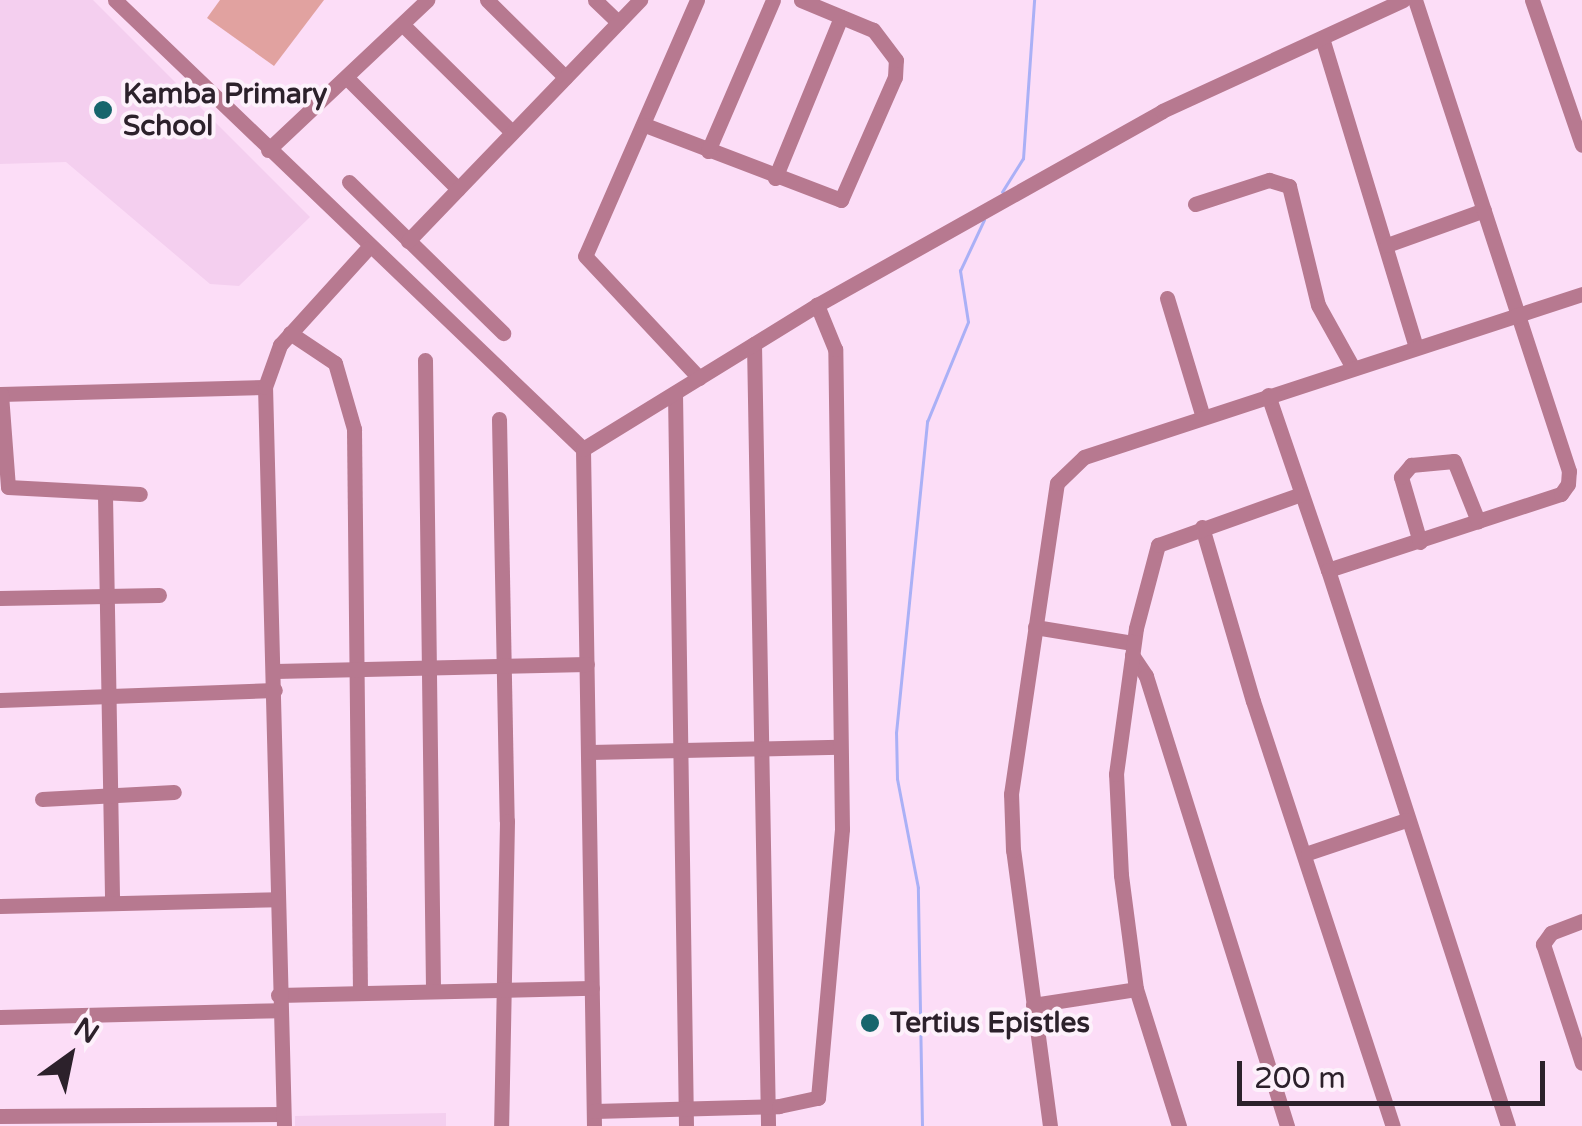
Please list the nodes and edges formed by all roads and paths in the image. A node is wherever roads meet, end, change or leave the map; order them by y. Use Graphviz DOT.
graph roads {
  1 [pos="115,0"];
  2 [pos="428,0"];
  3 [pos="487,0"];
  4 [pos="596,0"];
  5 [pos="640,0"];
  6 [pos="696,0"];
  7 [pos="773,0"];
  8 [pos="1404,0"];
  9 [pos="1415,0"];
  10 [pos="1532,0"];
  11 [pos="805,1"];
  12 [pos="842,18"];
  13 [pos="618,22"];
  14 [pos="403,25"];
  15 [pos="1322,38"];
  16 [pos="565,77"];
  17 [pos="348,78"];
  18 [pos="645,124"];
  19 [pos="511,131"];
  20 [pos="1582,145"];
  21 [pos="268,150"];
  22 [pos="708,150"];
  23 [pos="775,178"];
  24 [pos="349,182"];
  25 [pos="458,189"];
  26 [pos="1195,204"];
  27 [pos="1484,210"];
  28 [pos="408,241"];
  29 [pos="1387,245"];
  30 [pos="367,249"];
  31 [pos="1582,294"];
  32 [pos="1167,298"];
  33 [pos="817,305"];
  34 [pos="1517,315"];
  35 [pos="290,333"];
  36 [pos="503,333"];
  37 [pos="754,344"];
  38 [pos="1416,348"];
  39 [pos="425,360"];
  40 [pos="1353,368"];
  41 [pos="699,378"];
  42 [pos="265,388"];
  43 [pos="675,393"];
  44 [pos="0,394"];
  45 [pos="1268,395"];
  46 [pos="1203,417"];
  47 [pos="499,419"];
  48 [pos="583,450"];
  49 [pos="140,494"];
  50 [pos="1301,494"];
  51 [pos="105,495"];
  52 [pos="1478,521"];
  53 [pos="1202,527"];
  54 [pos="1420,542"];
  55 [pos="1328,570"];
  56 [pos="107,594"];
  57 [pos="159,595"];
  58 [pos="0,598"];
  59 [pos="1034,627"];
  60 [pos="1132,649"];
  61 [pos="587,664"];
  62 [pos="503,666"];
  63 [pos="429,668"];
  64 [pos="357,670"];
  65 [pos="275,671"];
  66 [pos="275,690"];
  67 [pos="108,696"];
  68 [pos="0,700"];
  69 [pos="759,747"];
  70 [pos="840,748"];
  71 [pos="680,749"];
  72 [pos="590,752"];
  73 [pos="174,792"];
  74 [pos="109,795"];
  75 [pos="42,799"];
  76 [pos="1406,820"];
  77 [pos="1308,853"];
  78 [pos="277,900"];
  79 [pos="112,902"];
  80 [pos="0,906"];
  81 [pos="1582,921"];
  82 [pos="504,988"];
  83 [pos="592,988"];
  84 [pos="433,989"];
  85 [pos="360,990"];
  86 [pos="1136,990"];
  87 [pos="278,1002"];
  88 [pos="1033,1004"];
  89 [pos="0,1017"];
  90 [pos="1577,1034"];
  91 [pos="1582,1064"];
  92 [pos="768,1106"];
  93 [pos="0,1116"];
  94 [pos="594,1118"];
  95 [pos="686,1118"];
  96 [pos="284,1120"];
  97 [pos="502,1126"];
  98 [pos="768,1126"];
  99 [pos="1050,1126"];
  100 [pos="1178,1126"];
  101 [pos="1288,1126"];
  102 [pos="1393,1126"];
  103 [pos="1508,1126"];
  1 -- 21 [label="street"];
  2 -- 14 [label="street"];
  3 -- 16 [label="street"];
  4 -- 13 [label="street"];
  5 -- 13 [label="street"];
  6 -- 18 [label="street"];
  7 -- 22 [label="street"];
  8 -- 15 [label="street"];
  9 -- 27 [label="street"];
  10 -- 20 [label="street"];
  11 -- 12 [label="street"];
  12 -- 23 [label="street"];
  12 -- 23 [label="street"];
  13 -- 16 [label="street"];
  14 -- 17 [label="street"];
  14 -- 19 [label="street"];
  15 -- 29 [label="street"];
  15 -- 33 [label="street"];
  16 -- 19 [label="street"];
  17 -- 21 [label="street"];
  17 -- 25 [label="street"];
  18 -- 22 [label="street"];
  18 -- 41 [label="street"];
  19 -- 25 [label="street"];
  21 -- 30 [label="street"];
  22 -- 23 [label="street"];
  24 -- 28 [label="street"];
  25 -- 28 [label="street"];
  26 -- 40 [label="street"];
  27 -- 29 [label="street"];
  27 -- 34 [label="street"];
  28 -- 36 [label="street"];
  29 -- 38 [label="street"];
  30 -- 35 [label="street"];
  30 -- 48 [label="street"];
  31 -- 34 [label="street"];
  32 -- 46 [label="street"];
  33 -- 37 [label="street"];
  33 -- 70 [label="street"];
  34 -- 38 [label="street"];
  34 -- 52 [label="street"];
  35 -- 42 [label="street"];
  35 -- 64 [label="street"];
  37 -- 41 [label="street"];
  37 -- 69 [label="street"];
  38 -- 40 [label="street"];
  39 -- 63 [label="street"];
  40 -- 45 [label="street"];
  41 -- 43 [label="street"];
  42 -- 44 [label="street"];
  42 -- 65 [label="street"];
  43 -- 48 [label="street"];
  43 -- 71 [label="street"];
  44 -- 51 [label="street"];
  45 -- 46 [label="street"];
  45 -- 50 [label="street"];
  46 -- 59 [label="street"];
  47 -- 62 [label="street"];
  48 -- 61 [label="street"];
  49 -- 51 [label="street"];
  50 -- 53 [label="street"];
  50 -- 55 [label="street"];
  51 -- 56 [label="street"];
  52 -- 54 [label="street"];
  52 -- 54 [label="street"];
  53 -- 60 [label="street"];
  53 -- 77 [label="street"];
  54 -- 55 [label="street"];
  55 -- 76 [label="street"];
  56 -- 57 [label="street"];
  56 -- 58 [label="street"];
  56 -- 67 [label="street"];
  59 -- 60 [label="street"];
  59 -- 88 [label="street"];
  60 -- 86 [label="street"];
  60 -- 101 [label="street"];
  61 -- 62 [label="street"];
  61 -- 72 [label="street"];
  62 -- 63 [label="street"];
  62 -- 82 [label="street"];
  63 -- 64 [label="street"];
  63 -- 84 [label="street"];
  64 -- 65 [label="street"];
  64 -- 85 [label="street"];
  65 -- 66 [label="street"];
  66 -- 67 [label="street"];
  66 -- 78 [label="street"];
  67 -- 68 [label="street"];
  67 -- 74 [label="street"];
  69 -- 70 [label="street"];
  69 -- 71 [label="street"];
  69 -- 92 [label="street"];
  70 -- 92 [label="street"];
  71 -- 72 [label="street"];
  71 -- 95 [label="street"];
  72 -- 83 [label="street"];
  73 -- 74 [label="street"];
  74 -- 75 [label="street"];
  74 -- 79 [label="street"];
  76 -- 77 [label="street"];
  76 -- 103 [label="street"];
  77 -- 102 [label="street"];
  78 -- 79 [label="street"];
  78 -- 87 [label="street"];
  79 -- 80 [label="street"];
  81 -- 90 [label="street"];
  82 -- 83 [label="street"];
  82 -- 84 [label="street"];
  82 -- 97 [label="street"];
  83 -- 94 [label="street"];
  84 -- 85 [label="street"];
  85 -- 87 [label="street"];
  86 -- 88 [label="street"];
  86 -- 100 [label="street"];
  87 -- 89 [label="street"];
  87 -- 96 [label="street"];
  88 -- 99 [label="street"];
  90 -- 91 [label="street"];
  92 -- 95 [label="street"];
  92 -- 98 [label="street"];
  93 -- 96 [label="street"];
  94 -- 95 [label="street"];
}
